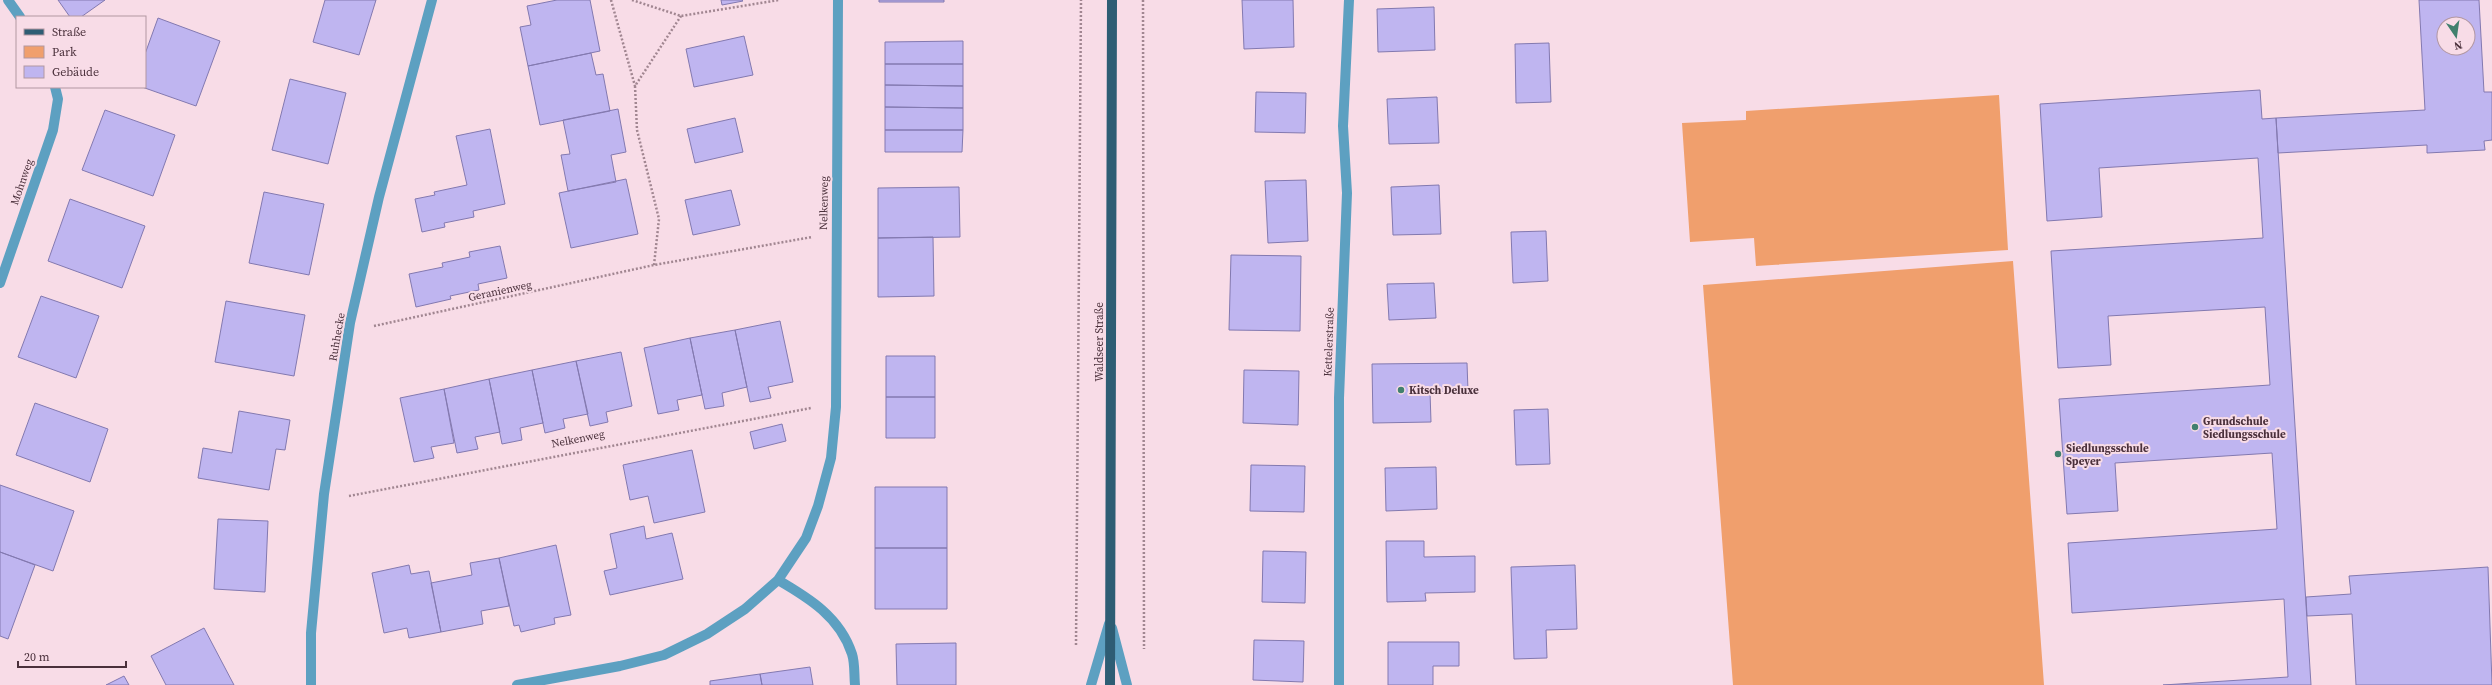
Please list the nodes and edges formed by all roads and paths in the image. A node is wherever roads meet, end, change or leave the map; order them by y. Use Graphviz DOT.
graph roads {
  1 [pos="8,0"];
  2 [pos="432,0"];
  3 [pos="610,0"];
  4 [pos="632,0"];
  5 [pos="779,0"];
  6 [pos="838,0"];
  7 [pos="1081,0"];
  8 [pos="1112,0"];
  9 [pos="1143,0"];
  10 [pos="1349,0"];
  11 [pos="19,16"];
  12 [pos="681,16"];
  13 [pos="635,86"];
  14 [pos="55,88"];
  15 [pos="836,233"];
  16 [pos="654,265"];
  17 [pos="0,283"];
  18 [pos="350,323"];
  19 [pos="836,407"];
  20 [pos="324,494"];
  21 [pos="778,580"];
  22 [pos="1110,620"];
  23 [pos="1076,649"];
  24 [pos="1144,654"];
  25 [pos="311,685"];
  26 [pos="517,685"];
  27 [pos="855,685"];
  28 [pos="1092,685"];
  29 [pos="1110,685"];
  30 [pos="1127,685"];
  31 [pos="1339,685"];
  1 -- 11 [label="street"];
  2 -- 18 [label="street, Ruhhecke"];
  3 -- 13 [label="path"];
  4 -- 12 [label="path"];
  5 -- 12 [label="path"];
  6 -- 15 [label="street, Nelkenweg"];
  7 -- 23 [label="path"];
  8 -- 22 [label="main road, Waldseer Straße"];
  9 -- 24 [label="path"];
  10 -- 31 [label="street, Kettelerstraße"];
  12 -- 13 [label="path"];
  13 -- 16 [label="path"];
  14 -- 17 [label="street, Mohnweg"];
  15 -- 16 [label="path, Geranienweg"];
  15 -- 19 [label="street, Nelkenweg"];
  16 -- 18 [label="path, Geranienweg"];
  18 -- 20 [label="street, Ruhhecke"];
  19 -- 20 [label="path, Nelkenweg"];
  19 -- 21 [label="street, Nelkenweg"];
  20 -- 25 [label="street, Ruhhecke"];
  21 -- 26 [label="street, Nelkenweg"];
  21 -- 27 [label="street"];
  22 -- 28 [label="street"];
  22 -- 29 [label="main road, Waldseer Straße"];
  22 -- 30 [label="street"];
}
